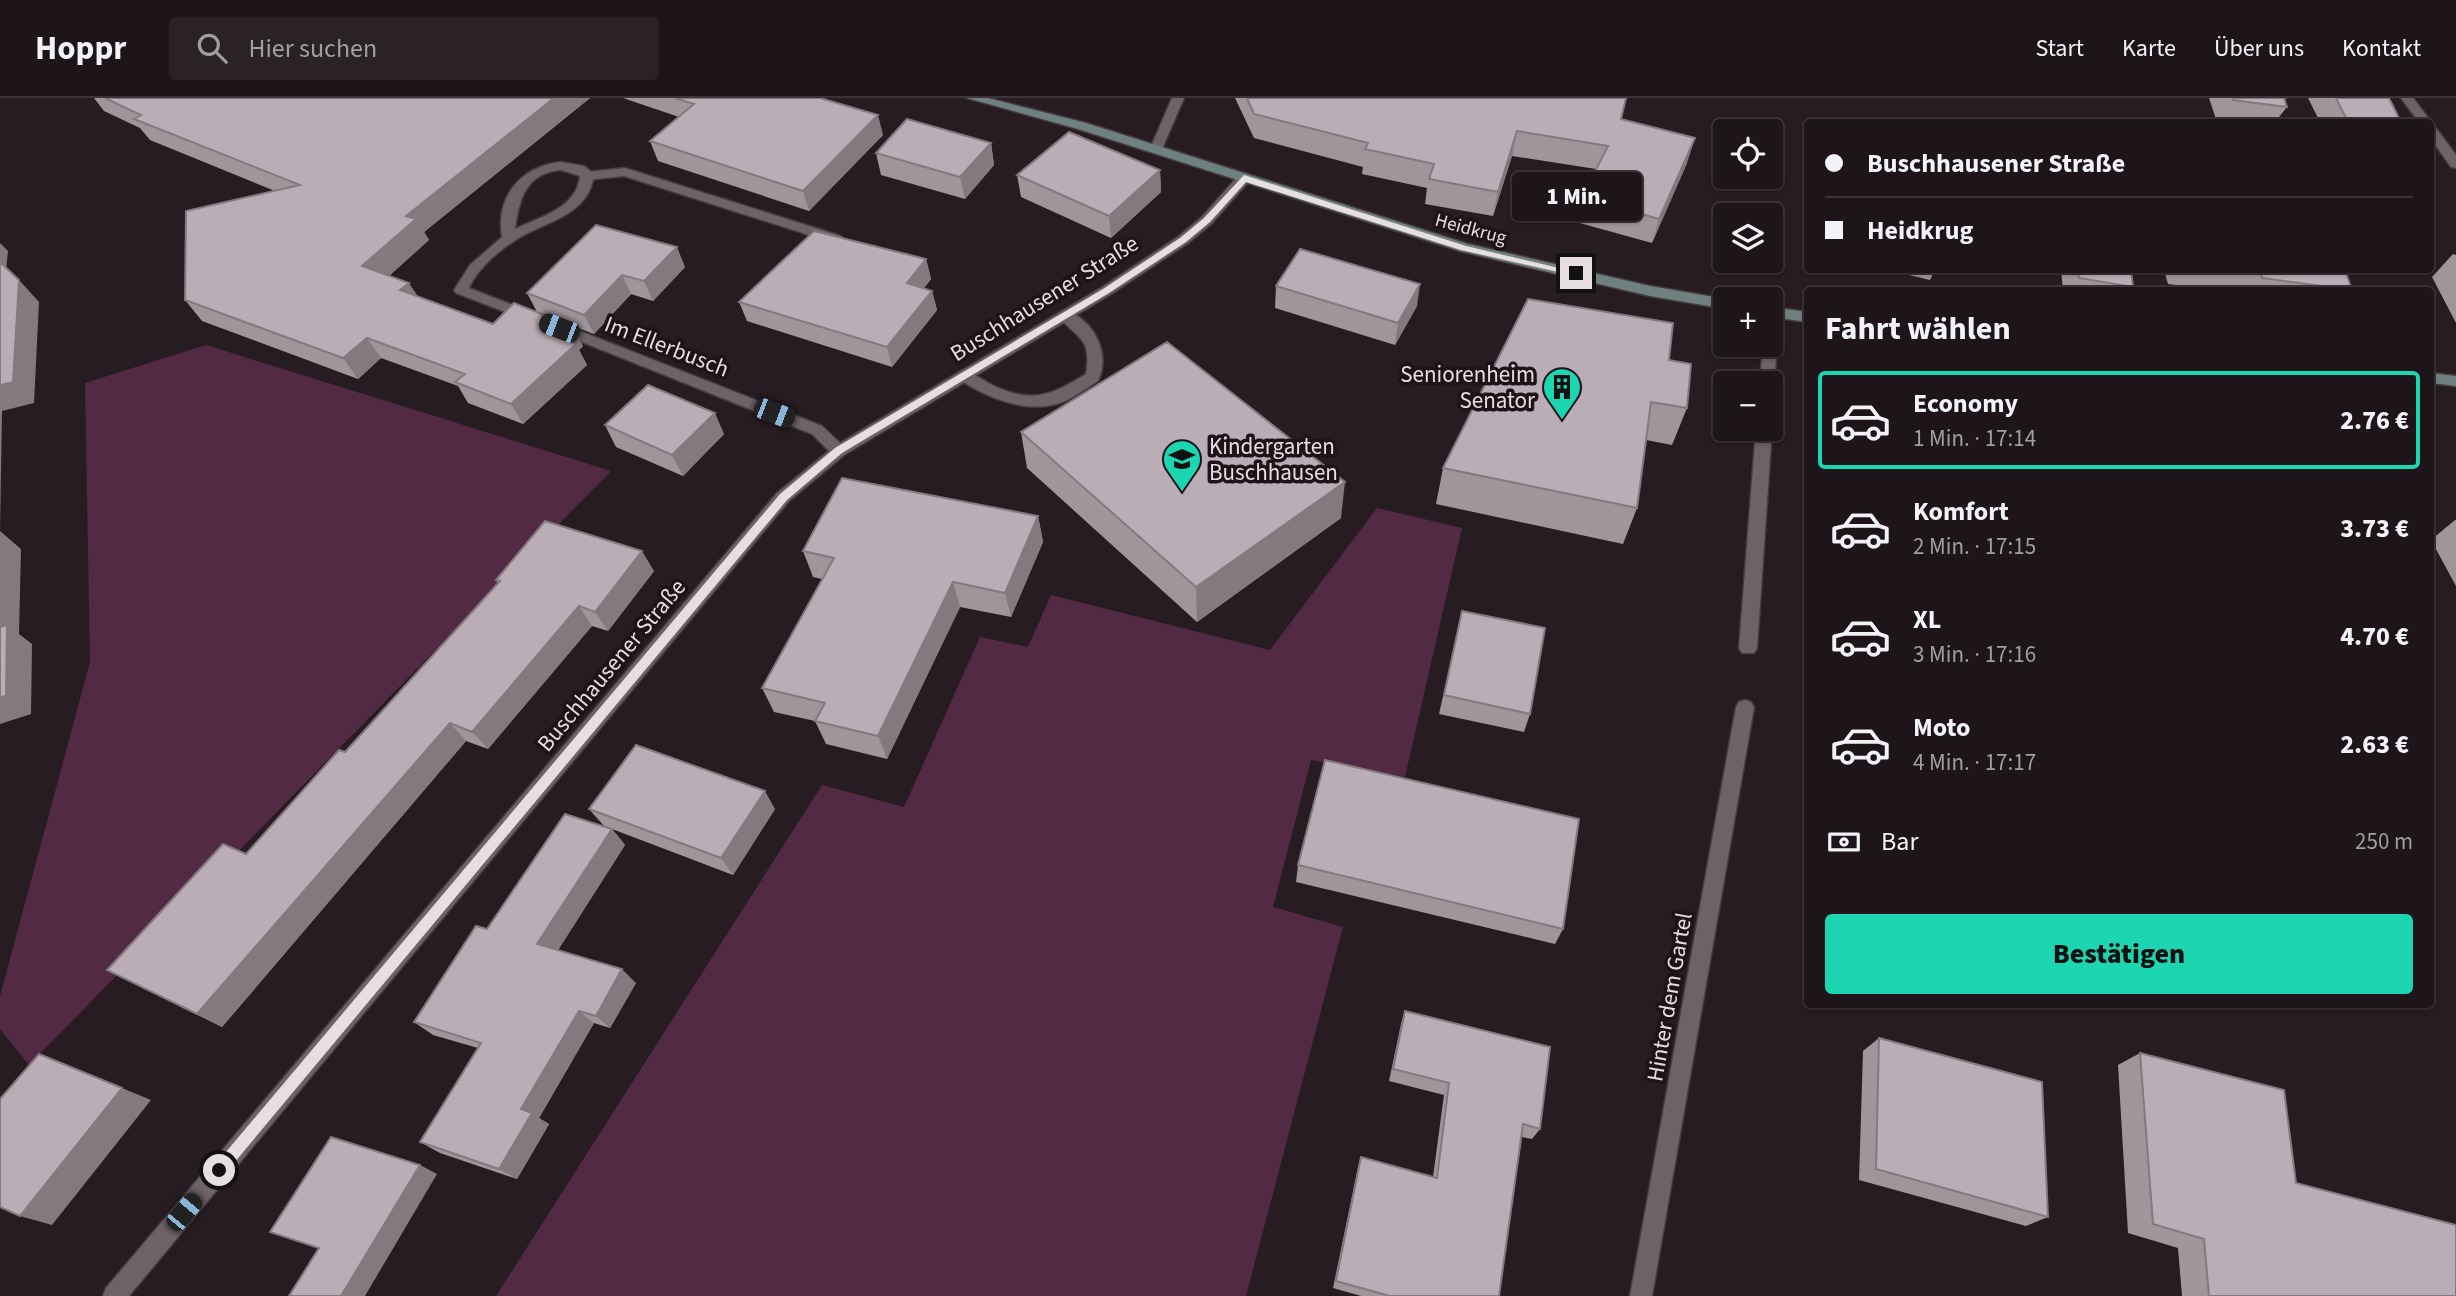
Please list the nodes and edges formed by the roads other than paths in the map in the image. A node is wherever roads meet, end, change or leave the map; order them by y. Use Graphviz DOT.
graph roads {
  1 [pos="973,98"];
  2 [pos="1178,98"];
  3 [pos="2407,98"];
  4 [pos="2423,119"];
  5 [pos="2434,134"];
  6 [pos="1156,149"];
  7 [pos="2456,164"];
  8 [pos="587,176"];
  9 [pos="1244,178"];
  10 [pos="510,237"];
  11 [pos="849,243"];
  12 [pos="1713,302"];
  13 [pos="1783,314"];
  14 [pos="1065,316"];
  15 [pos="1804,316"];
  16 [pos="965,376"];
  17 [pos="2434,378"];
  18 [pos="2456,381"];
  19 [pos="1763,441"];
  20 [pos="839,451"];
  21 [pos="1748,648"];
  22 [pos="1745,707"];
  23 [pos="114,1296"];
  24 [pos="1641,1296"];
  1 -- 6 [label="main road, Heidkrug"];
  2 -- 6 [label="street"];
  3 -- 4 [label="street"];
  5 -- 7 [label="street"];
  6 -- 9 [label="main road, Heidkrug"];
  8 -- 10 [label="street, Im Ellerbusch"];
  8 -- 10 [label="street"];
  8 -- 11 [label="street"];
  9 -- 12 [label="main road, Heidkrug"];
  9 -- 14 [label="street, Buschhausener Straße"];
  10 -- 20 [label="street, Im Ellerbusch"];
  13 -- 15 [label="main road"];
  14 -- 16 [label="street, Buschhausener Straße"];
  14 -- 16 [label="street"];
  16 -- 20 [label="street, Buschhausener Straße"];
  17 -- 18 [label="main road"];
  19 -- 21 [label="street"];
  20 -- 23 [label="street, Buschhausener Straße"];
  22 -- 24 [label="street, Hinter dem Gartel"];
}
